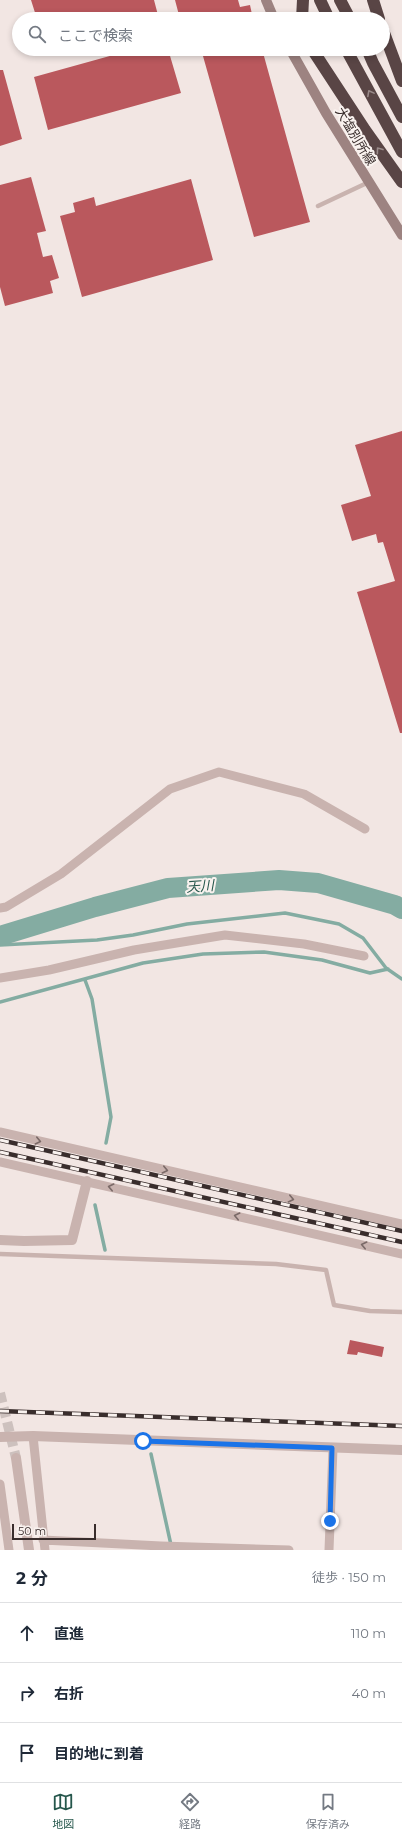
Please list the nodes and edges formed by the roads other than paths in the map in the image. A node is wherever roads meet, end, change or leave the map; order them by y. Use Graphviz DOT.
graph roads {
  1 [pos="266,0"];
  2 [pos="303,0"];
  3 [pos="320,0"];
  4 [pos="328,0"];
  5 [pos="340,0"];
  6 [pos="349,0"];
  7 [pos="373,0"];
  8 [pos="271,12"];
  9 [pos="302,12"];
  10 [pos="326,12"];
  11 [pos="333,12"];
  12 [pos="346,12"];
  13 [pos="353,12"];
  14 [pos="377,12"];
  15 [pos="390,48"];
  16 [pos="294,56"];
  17 [pos="317,56"];
  18 [pos="350,56"];
  19 [pos="369,56"];
  20 [pos="402,80"];
  21 [pos="402,117"];
  22 [pos="402,152"];
  23 [pos="369,182"];
  24 [pos="402,182"];
  25 [pos="318,206"];
  26 [pos="402,235"];
  27 [pos="365,829"];
  28 [pos="0,908"];
  29 [pos="364,956"];
  30 [pos="0,978"];
  31 [pos="0,1132"];
  32 [pos="0,1162"];
  33 [pos="87,1181"];
  34 [pos="402,1224"];
  35 [pos="0,1240"];
  36 [pos="0,1254"];
  37 [pos="402,1254"];
  38 [pos="402,1312"];
  39 [pos="33,1436"];
  40 [pos="0,1437"];
  41 [pos="332,1448"];
  42 [pos="402,1450"];
  43 [pos="16,1458"];
  44 [pos="0,1484"];
  45 [pos="43,1540"];
  46 [pos="166,1547"];
  47 [pos="9,1550"];
  48 [pos="29,1550"];
  49 [pos="45,1550"];
  50 [pos="289,1550"];
  51 [pos="329,1550"];
  1 -- 8 [label="main road"];
  2 -- 9 [label="highway"];
  3 -- 10 [label="highway"];
  4 -- 11 [label="highway"];
  5 -- 12 [label="highway"];
  6 -- 13 [label="highway"];
  7 -- 14 [label="highway"];
  15 -- 20 [label="highway"];
  16 -- 23 [label="main road, 大塩別所線"];
  24 -- 17 [label="highway, one-way"];
  22 -- 18 [label="highway, one-way"];
  19 -- 21 [label="highway"];
  23 -- 25 [label="lane"];
  23 -- 26 [label="main road, 大塩別所線"];
  27 -- 28 [label="street"];
  29 -- 30 [label="street"];
  31 -- 34 [label="street, one-way"];
  32 -- 33 [label="street"];
  33 -- 35 [label="street"];
  37 -- 33 [label="street, one-way"];
  36 -- 38 [label="lane"];
  39 -- 40 [label="street"];
  39 -- 41 [label="street"];
  39 -- 45 [label="street"];
  41 -- 42 [label="street"];
  41 -- 51 [label="street"];
  43 -- 48 [label="street"];
  44 -- 47 [label="street"];
  45 -- 46 [label="street"];
  45 -- 49 [label="street"];
  46 -- 50 [label="street"];
}
